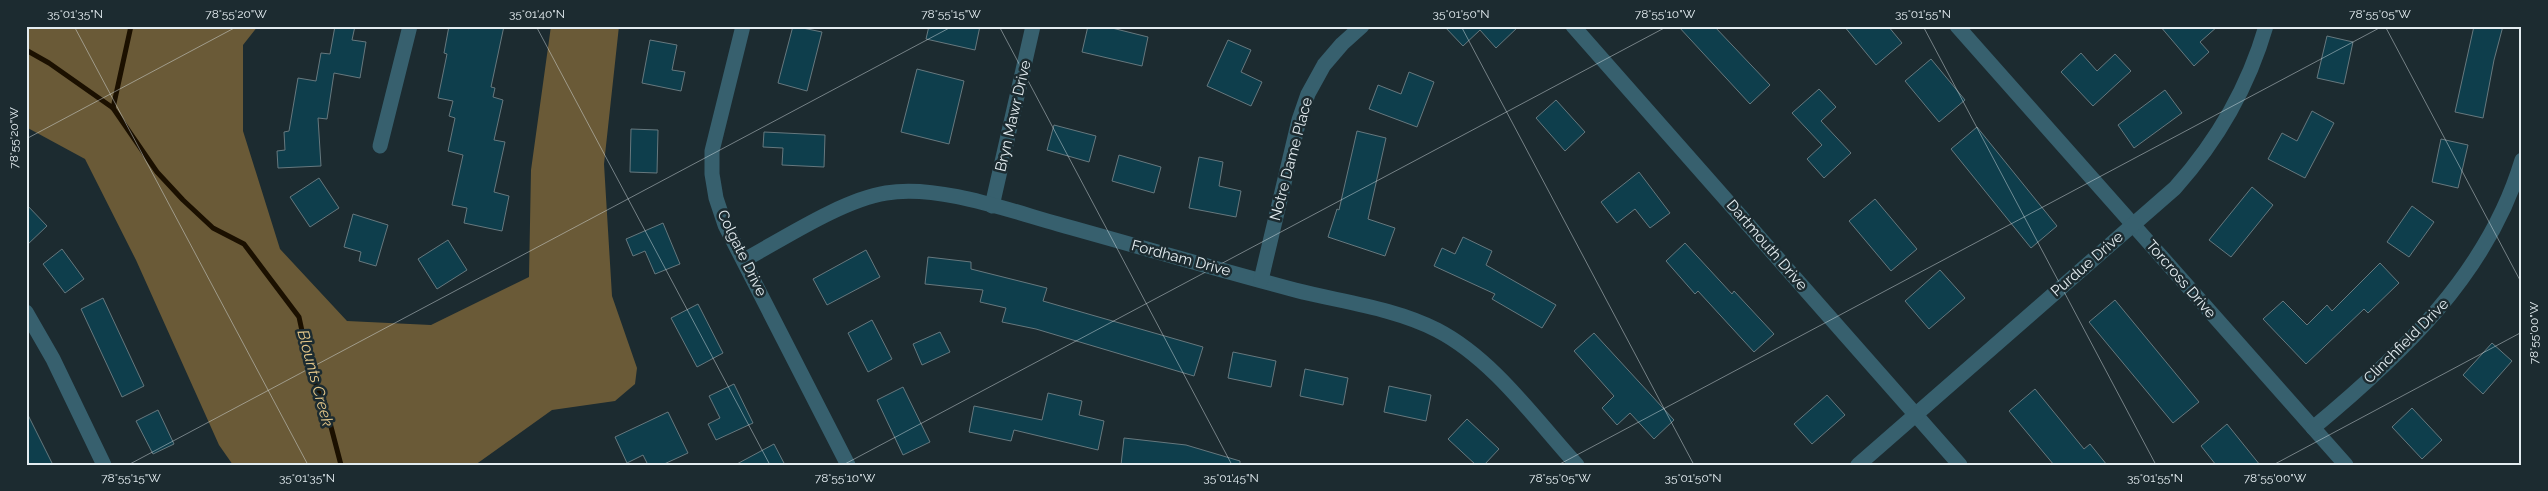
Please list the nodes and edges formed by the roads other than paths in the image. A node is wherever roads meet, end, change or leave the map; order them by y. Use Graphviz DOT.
graph roads {
  1 [pos="410,26"];
  2 [pos="743,26"];
  3 [pos="1033,26"];
  4 [pos="1362,26"];
  5 [pos="1573,26"];
  6 [pos="1957,26"];
  7 [pos="2266,26"];
  8 [pos="380,146"];
  9 [pos="2522,160"];
  10 [pos="992,206"];
  11 [pos="2133,224"];
  12 [pos="744,260"];
  13 [pos="1261,280"];
  14 [pos="26,312"];
  15 [pos="1915,414"];
  16 [pos="2313,428"];
  17 [pos="104,465"];
  18 [pos="848,465"];
  19 [pos="1577,465"];
  20 [pos="1858,465"];
  21 [pos="1960,465"];
  22 [pos="2346,465"];
  1 -- 8 [label="street"];
  2 -- 12 [label="street, Colgate Drive"];
  3 -- 10 [label="street, Bryn Mawr Drive"];
  4 -- 13 [label="street, Notre Dame Place"];
  5 -- 15 [label="street, Dartmouth Drive"];
  6 -- 11 [label="street, Torcross Drive"];
  7 -- 11 [label="street, Purdue Drive"];
  9 -- 16 [label="street, Clinchfield Drive"];
  10 -- 12 [label="street, Fordham Drive"];
  10 -- 13 [label="street, Fordham Drive"];
  11 -- 15 [label="street, Purdue Drive"];
  11 -- 16 [label="street, Torcross Drive"];
  12 -- 18 [label="street, Colgate Drive"];
  13 -- 19 [label="street, Fordham Drive"];
  14 -- 17 [label="street"];
  15 -- 20 [label="street, Purdue Drive"];
  15 -- 21 [label="street, Dartmouth Drive"];
  16 -- 22 [label="street, Torcross Drive"];
}
